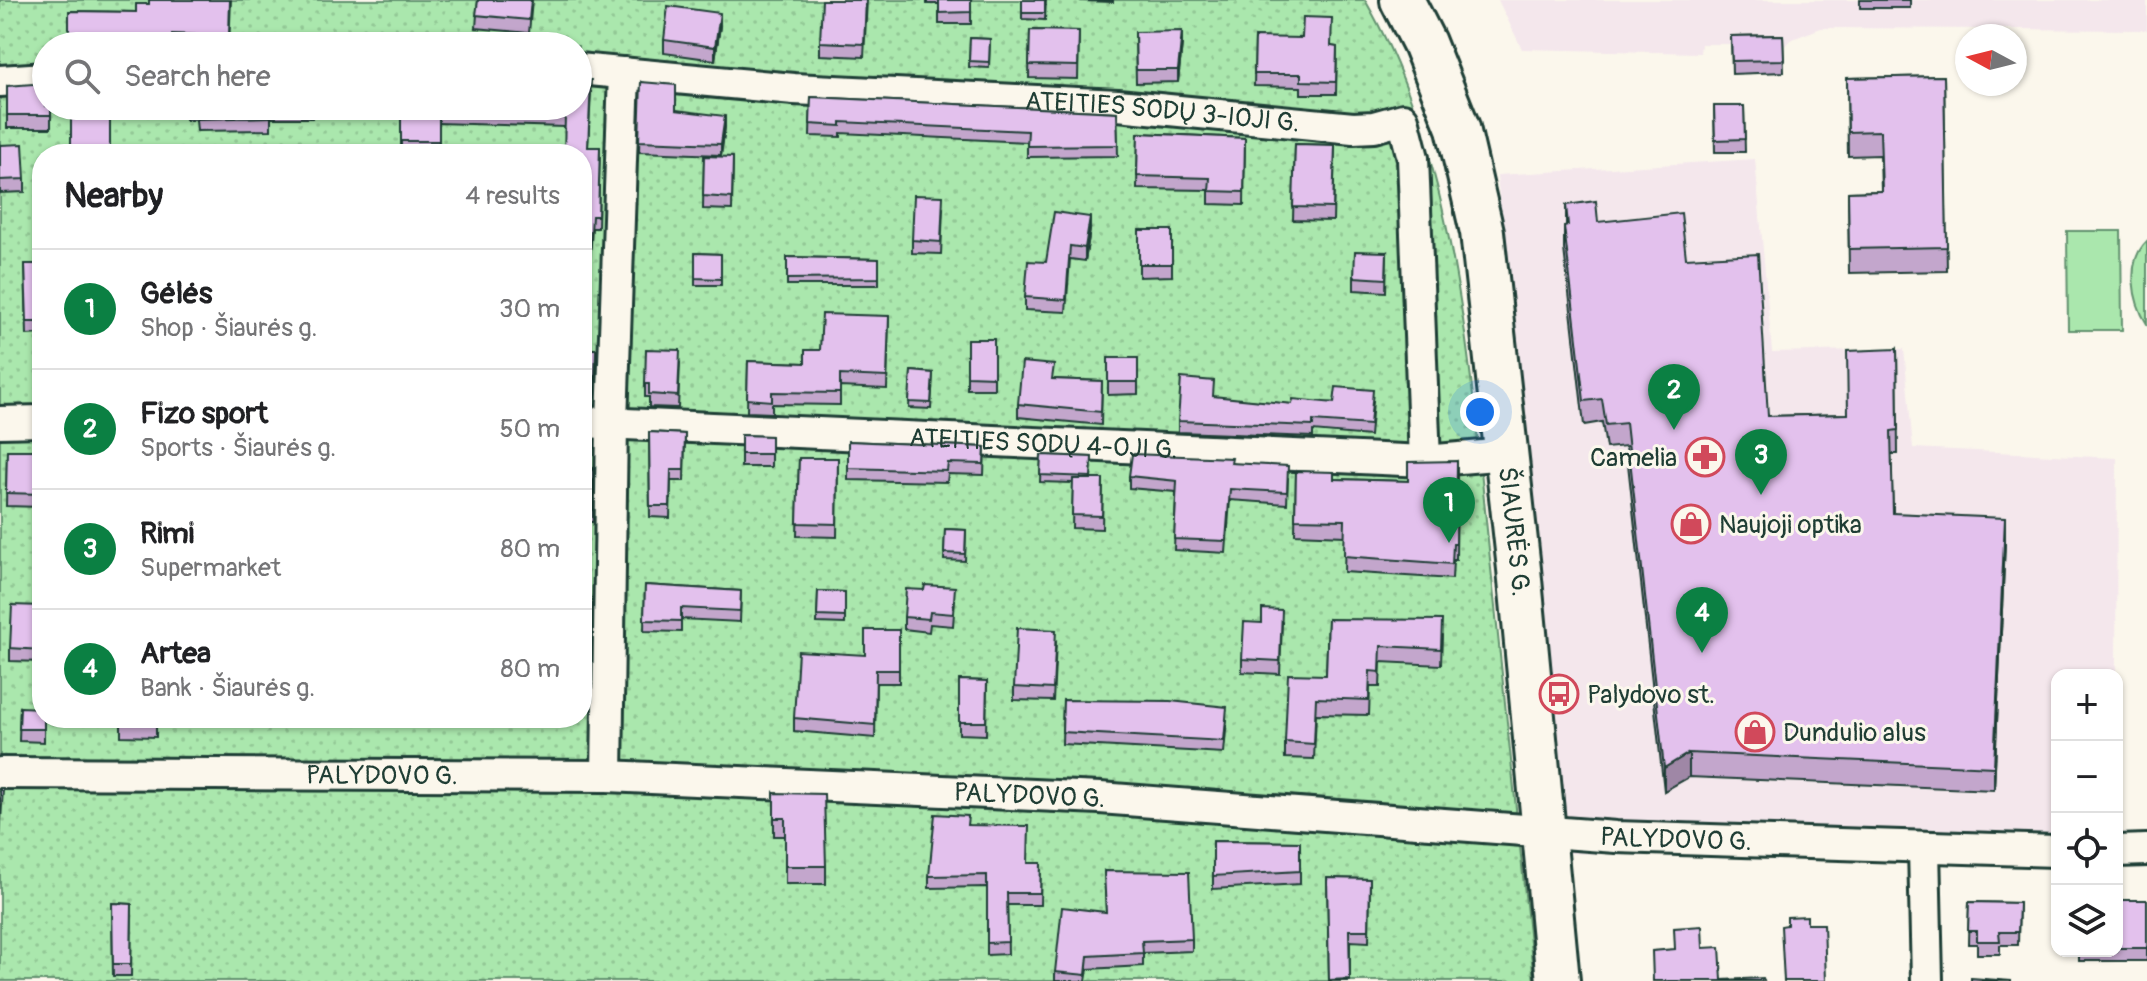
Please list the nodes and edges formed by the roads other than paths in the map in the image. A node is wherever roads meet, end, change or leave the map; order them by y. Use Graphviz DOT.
graph roads {
  1 [pos="1402,0"];
  2 [pos="592,70"];
  3 [pos="624,73"];
  4 [pos="32,79"];
  5 [pos="0,81"];
  6 [pos="1447,99"];
  7 [pos="1403,119"];
  8 [pos="32,421"];
  9 [pos="0,422"];
  10 [pos="592,422"];
  11 [pos="612,422"];
  12 [pos="1506,454"];
  13 [pos="1425,461"];
  14 [pos="0,773"];
  15 [pos="607,776"];
  16 [pos="1544,832"];
  17 [pos="1924,848"];
  18 [pos="2147,850"];
  19 [pos="2051,851"];
  20 [pos="2123,851"];
  21 [pos="1558,981"];
  22 [pos="1927,981"];
  1 -- 6 [label="main road, ŠIAURĖS G."];
  2 -- 3 [label="street, ATEITIES SODŲ 3-IOJI G."];
  3 -- 7 [label="street, ATEITIES SODŲ 3-IOJI G."];
  3 -- 11 [label="street"];
  4 -- 5 [label="street"];
  6 -- 7 [label="street, ATEITIES SODŲ 3-IOJI G."];
  6 -- 12 [label="main road, ŠIAURĖS G."];
  7 -- 13 [label="street"];
  8 -- 9 [label="street"];
  10 -- 11 [label="street, ATEITIES SODŲ 4-OJI G."];
  11 -- 13 [label="street, ATEITIES SODŲ 4-OJI G."];
  11 -- 15 [label="street"];
  12 -- 13 [label="street, ATEITIES SODŲ 4-OJI G."];
  12 -- 16 [label="main road, ŠIAURĖS G."];
  14 -- 15 [label="street, PALYDOVO G."];
  15 -- 16 [label="street, PALYDOVO G."];
  16 -- 17 [label="street, PALYDOVO G."];
  16 -- 21 [label="main road, ŠIAURĖS G."];
  17 -- 19 [label="street, PALYDOVO G."];
  17 -- 22 [label="street"];
  18 -- 20 [label="street"];
}
